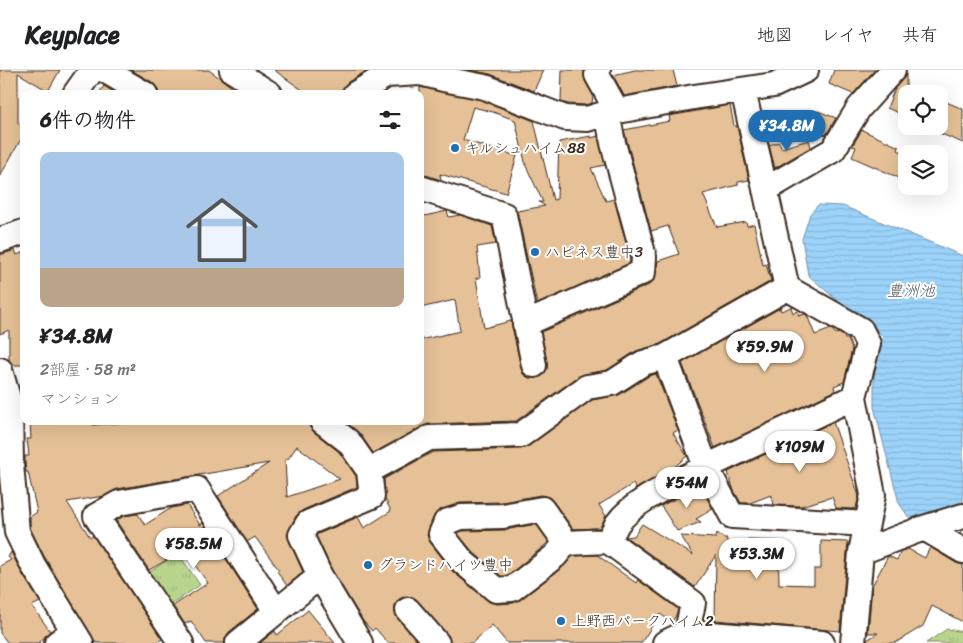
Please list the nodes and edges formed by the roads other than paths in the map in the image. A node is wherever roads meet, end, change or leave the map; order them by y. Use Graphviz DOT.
graph roads {
  1 [pos="92,70"];
  2 [pos="104,70"];
  3 [pos="232,70"];
  4 [pos="598,70"];
  5 [pos="806,70"];
  6 [pos="893,70"];
  7 [pos="78,90"];
  8 [pos="138,90"];
  9 [pos="264,90"];
  10 [pos="362,90"];
  11 [pos="743,90"];
  12 [pos="612,112"];
  13 [pos="424,189"];
  14 [pos="765,190"];
  15 [pos="20,233"];
  16 [pos="0,240"];
  17 [pos="787,288"];
  18 [pos="525,324"];
  19 [pos="665,357"];
  20 [pos="534,366"];
  21 [pos="0,370"];
  22 [pos="854,397"];
  23 [pos="327,425"];
  24 [pos="5,433"];
  25 [pos="706,467"];
  26 [pos="369,471"];
  27 [pos="963,516"];
  28 [pos="867,524"];
  29 [pos="924,528"];
  30 [pos="566,542"];
  31 [pos="608,542"];
  32 [pos="963,551"];
  33 [pos="861,552"];
  34 [pos="320,576"];
  35 [pos="408,610"];
  36 [pos="276,611"];
  37 [pos="71,639"];
  38 [pos="672,640"];
  39 [pos="181,643"];
  40 [pos="238,643"];
  41 [pos="360,643"];
  42 [pos="438,643"];
  43 [pos="822,643"];
  44 [pos="853,643"];
  1 -- 7 [label="street"];
  2 -- 8 [label="street"];
  3 -- 9 [label="street"];
  4 -- 12 [label="street"];
  5 -- 11 [label="street"];
  6 -- 14 [label="street"];
  10 -- 12 [label="street"];
  11 -- 12 [label="street"];
  11 -- 14 [label="street"];
  12 -- 18 [label="street"];
  13 -- 18 [label="street"];
  14 -- 17 [label="street"];
  15 -- 16 [label="street"];
  17 -- 19 [label="street"];
  17 -- 22 [label="street"];
  18 -- 20 [label="street"];
  19 -- 25 [label="street"];
  19 -- 26 [label="street"];
  21 -- 24 [label="street"];
  22 -- 25 [label="street"];
  22 -- 28 [label="street"];
  23 -- 26 [label="street"];
  24 -- 37 [label="street"];
  25 -- 28 [label="street"];
  25 -- 31 [label="street"];
  26 -- 34 [label="street"];
  27 -- 29 [label="street"];
  28 -- 33 [label="street"];
  29 -- 32 [label="street"];
  29 -- 33 [label="street"];
  30 -- 30 [label="street"];
  30 -- 31 [label="street"];
  31 -- 38 [label="street"];
  33 -- 44 [label="street"];
  34 -- 36 [label="street"];
  34 -- 41 [label="street"];
  35 -- 42 [label="street"];
  36 -- 39 [label="street"];
  36 -- 40 [label="street"];
  38 -- 43 [label="street"];
}
